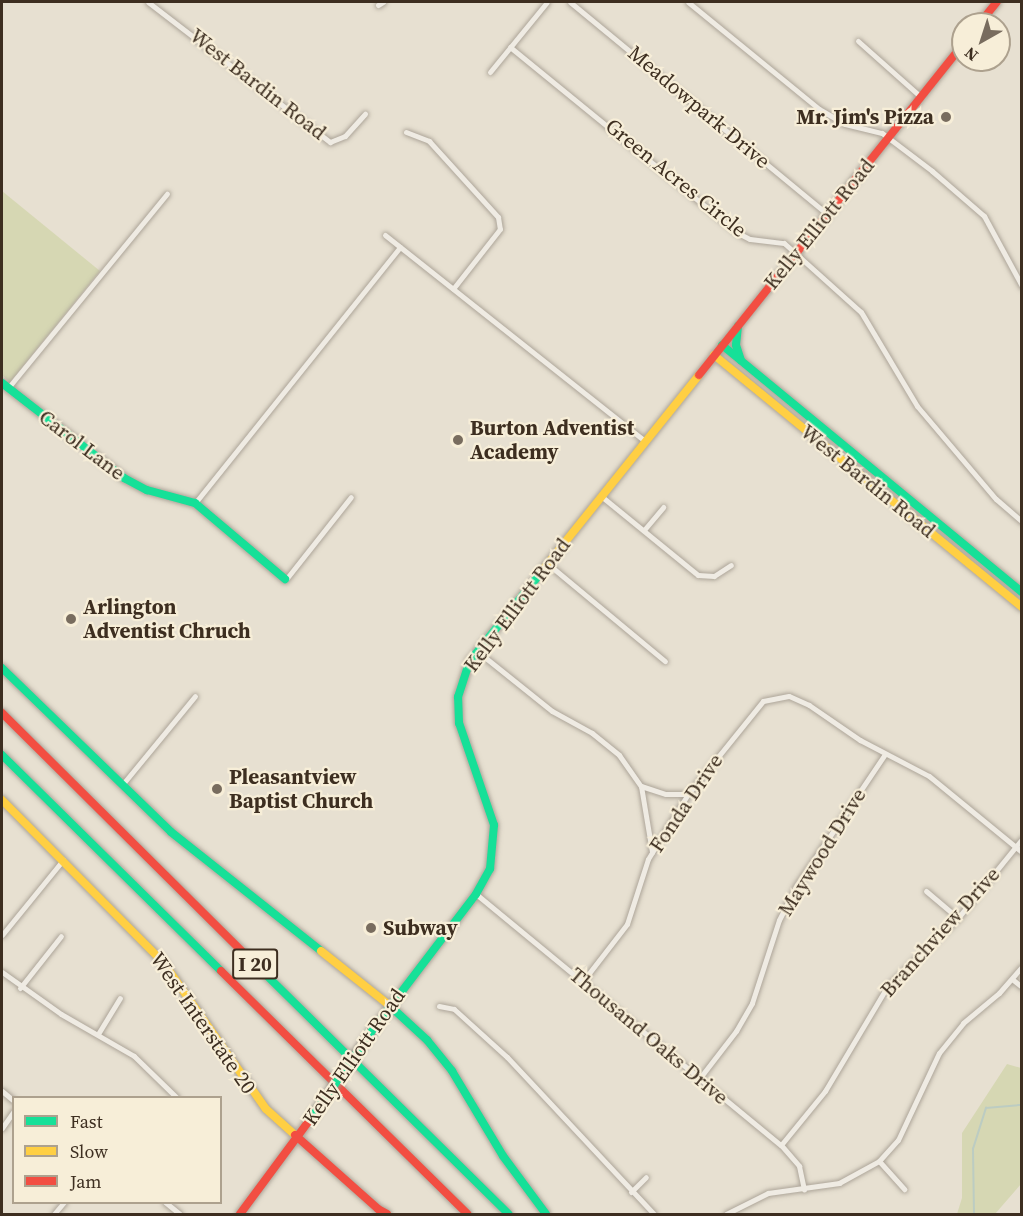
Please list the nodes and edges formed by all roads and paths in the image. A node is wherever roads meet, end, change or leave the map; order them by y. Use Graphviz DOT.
graph roads {
  1 [pos="148,2"];
  2 [pos="548,2"];
  3 [pos="570,2"];
  4 [pos="688,2"];
  5 [pos="858,41"];
  6 [pos="510,47"];
  7 [pos="951,59"];
  8 [pos="490,72"];
  9 [pos="921,97"];
  10 [pos="365,114"];
  11 [pos="406,132"];
  12 [pos="889,137"];
  13 [pos="167,194"];
  14 [pos="827,214"];
  15 [pos="385,235"];
  16 [pos="400,247"];
  17 [pos="796,253"];
  18 [pos="1022,286"];
  19 [pos="453,289"];
  20 [pos="739,323"];
  21 [pos="722,345"];
  22 [pos="714,355"];
  23 [pos="742,361"];
  24 [pos="727,366"];
  25 [pos="699,374"];
  26 [pos="5,386"];
  27 [pos="645,441"];
  28 [pos="601,496"];
  29 [pos="351,497"];
  30 [pos="195,503"];
  31 [pos="663,507"];
  32 [pos="1022,522"];
  33 [pos="644,530"];
  34 [pos="548,564"];
  35 [pos="731,565"];
  36 [pos="286,578"];
  37 [pos="1022,592"];
  38 [pos="1022,607"];
  39 [pos="477,651"];
  40 [pos="665,661"];
  41 [pos="2,668"];
  42 [pos="195,696"];
  43 [pos="2,713"];
  44 [pos="885,754"];
  45 [pos="2,755"];
  46 [pos="641,786"];
  47 [pos="121,787"];
  48 [pos="688,794"];
  49 [pos="2,800"];
  50 [pos="1022,839"];
  51 [pos="1015,847"];
  52 [pos="652,852"];
  53 [pos="1022,852"];
  54 [pos="63,860"];
  55 [pos="926,891"];
  56 [pos="477,894"];
  57 [pos="958,918"];
  58 [pos="2,935"];
  59 [pos="61,936"];
  60 [pos="1022,967"];
  61 [pos="2,972"];
  62 [pos="889,972"];
  63 [pos="896,977"];
  64 [pos="1012,979"];
  65 [pos="583,981"];
  66 [pos="1022,987"];
  67 [pos="20,988"];
  68 [pos="120,998"];
  69 [pos="389,1005"];
  70 [pos="440,1006"];
  71 [pos="98,1034"];
  72 [pos="699,1079"];
  73 [pos="175,1096"];
  74 [pos="12,1115"];
  75 [pos="2,1128"];
  76 [pos="297,1138"];
  77 [pos="782,1145"];
  78 [pos="879,1161"];
  79 [pos="646,1177"];
  80 [pos="804,1189"];
  81 [pos="904,1189"];
  82 [pos="631,1192"];
  83 [pos="166,1204"];
  84 [pos="383,1213"];
  85 [pos="180,1215"];
  86 [pos="240,1215"];
  87 [pos="467,1215"];
  88 [pos="509,1215"];
  89 [pos="546,1215"];
  90 [pos="654,1215"];
  91 [pos="726,1215"];
  1 -- 10 [label="street, West Bardin Road"];
  2 -- 6 [label="street"];
  3 -- 14 [label="street, Meadowpark Drive"];
  4 -- 12 [label="street"];
  5 -- 9 [label="street"];
  6 -- 8 [label="street"];
  6 -- 17 [label="street, Green Acres Circle"];
  7 -- 9 [label="main road, Kelly Elliott Road"];
  9 -- 12 [label="main road, Kelly Elliott Road"];
  11 -- 19 [label="street"];
  12 -- 14 [label="main road, Kelly Elliott Road"];
  12 -- 18 [label="street"];
  13 -- 26 [label="street"];
  14 -- 17 [label="main road, Kelly Elliott Road"];
  15 -- 16 [label="street"];
  16 -- 19 [label="street"];
  16 -- 30 [label="street"];
  17 -- 20 [label="main road, Kelly Elliott Road"];
  17 -- 32 [label="street, Green Acres Circle"];
  19 -- 27 [label="street"];
  20 -- 21 [label="main road, Kelly Elliott Road"];
  20 -- 23 [label="main road"];
  21 -- 22 [label="main road, Kelly Elliott Road"];
  21 -- 23 [label="main road, West Bardin Road"];
  22 -- 24 [label="main road, West Bardin Road"];
  22 -- 25 [label="main road, Kelly Elliott Road"];
  23 -- 37 [label="main road, West Bardin Road"];
  24 -- 25 [label="main road"];
  24 -- 38 [label="main road, West Bardin Road"];
  25 -- 27 [label="main road, Kelly Elliott Road"];
  26 -- 30 [label="main road, Carol Lane"];
  27 -- 28 [label="main road, Kelly Elliott Road"];
  28 -- 33 [label="street"];
  28 -- 34 [label="main road, Kelly Elliott Road"];
  29 -- 36 [label="street"];
  30 -- 36 [label="main road, Carol Lane"];
  31 -- 33 [label="street"];
  33 -- 35 [label="street"];
  34 -- 39 [label="main road, Kelly Elliott Road"];
  34 -- 40 [label="street"];
  39 -- 46 [label="street"];
  39 -- 56 [label="main road, Kelly Elliott Road"];
  41 -- 47 [label="main road"];
  42 -- 47 [label="street"];
  43 -- 88 [label="main road, I 20"];
  44 -- 48 [label="street, Fonda Drive"];
  44 -- 51 [label="street"];
  44 -- 72 [label="street, Maywood Drive"];
  45 -- 87 [label="main road, I 20"];
  46 -- 48 [label="street"];
  46 -- 52 [label="street"];
  47 -- 69 [label="main road"];
  48 -- 52 [label="street, Fonda Drive"];
  49 -- 54 [label="main road, West Interstate 20"];
  50 -- 51 [label="street, Branchview Drive"];
  51 -- 53 [label="street"];
  51 -- 57 [label="street, Branchview Drive"];
  52 -- 65 [label="street, Fonda Drive"];
  54 -- 58 [label="street"];
  54 -- 76 [label="main road, West Interstate 20"];
  55 -- 57 [label="street"];
  56 -- 65 [label="street, Thousand Oaks Drive"];
  56 -- 69 [label="main road, Kelly Elliott Road"];
  57 -- 63 [label="street, Branchview Drive"];
  59 -- 67 [label="street"];
  60 -- 64 [label="street"];
  61 -- 67 [label="street"];
  62 -- 63 [label="street"];
  63 -- 77 [label="street, Branchview Drive"];
  64 -- 66 [label="street"];
  64 -- 78 [label="street"];
  65 -- 72 [label="street, Thousand Oaks Drive"];
  67 -- 71 [label="street"];
  68 -- 71 [label="street"];
  69 -- 76 [label="main road, Kelly Elliott Road, bridge"];
  69 -- 89 [label="main road"];
  70 -- 82 [label="street"];
  71 -- 73 [label="street"];
  72 -- 77 [label="street, Thousand Oaks Drive"];
  74 -- 75 [label="street"];
  76 -- 84 [label="main road, West Interstate 20"];
  76 -- 86 [label="main road, Kelly Elliott Road"];
  77 -- 80 [label="street, Thousand Oaks Drive"];
  78 -- 80 [label="street"];
  78 -- 81 [label="street"];
  79 -- 82 [label="street"];
  80 -- 91 [label="street"];
  82 -- 90 [label="street"];
  83 -- 85 [label="street"];
}
